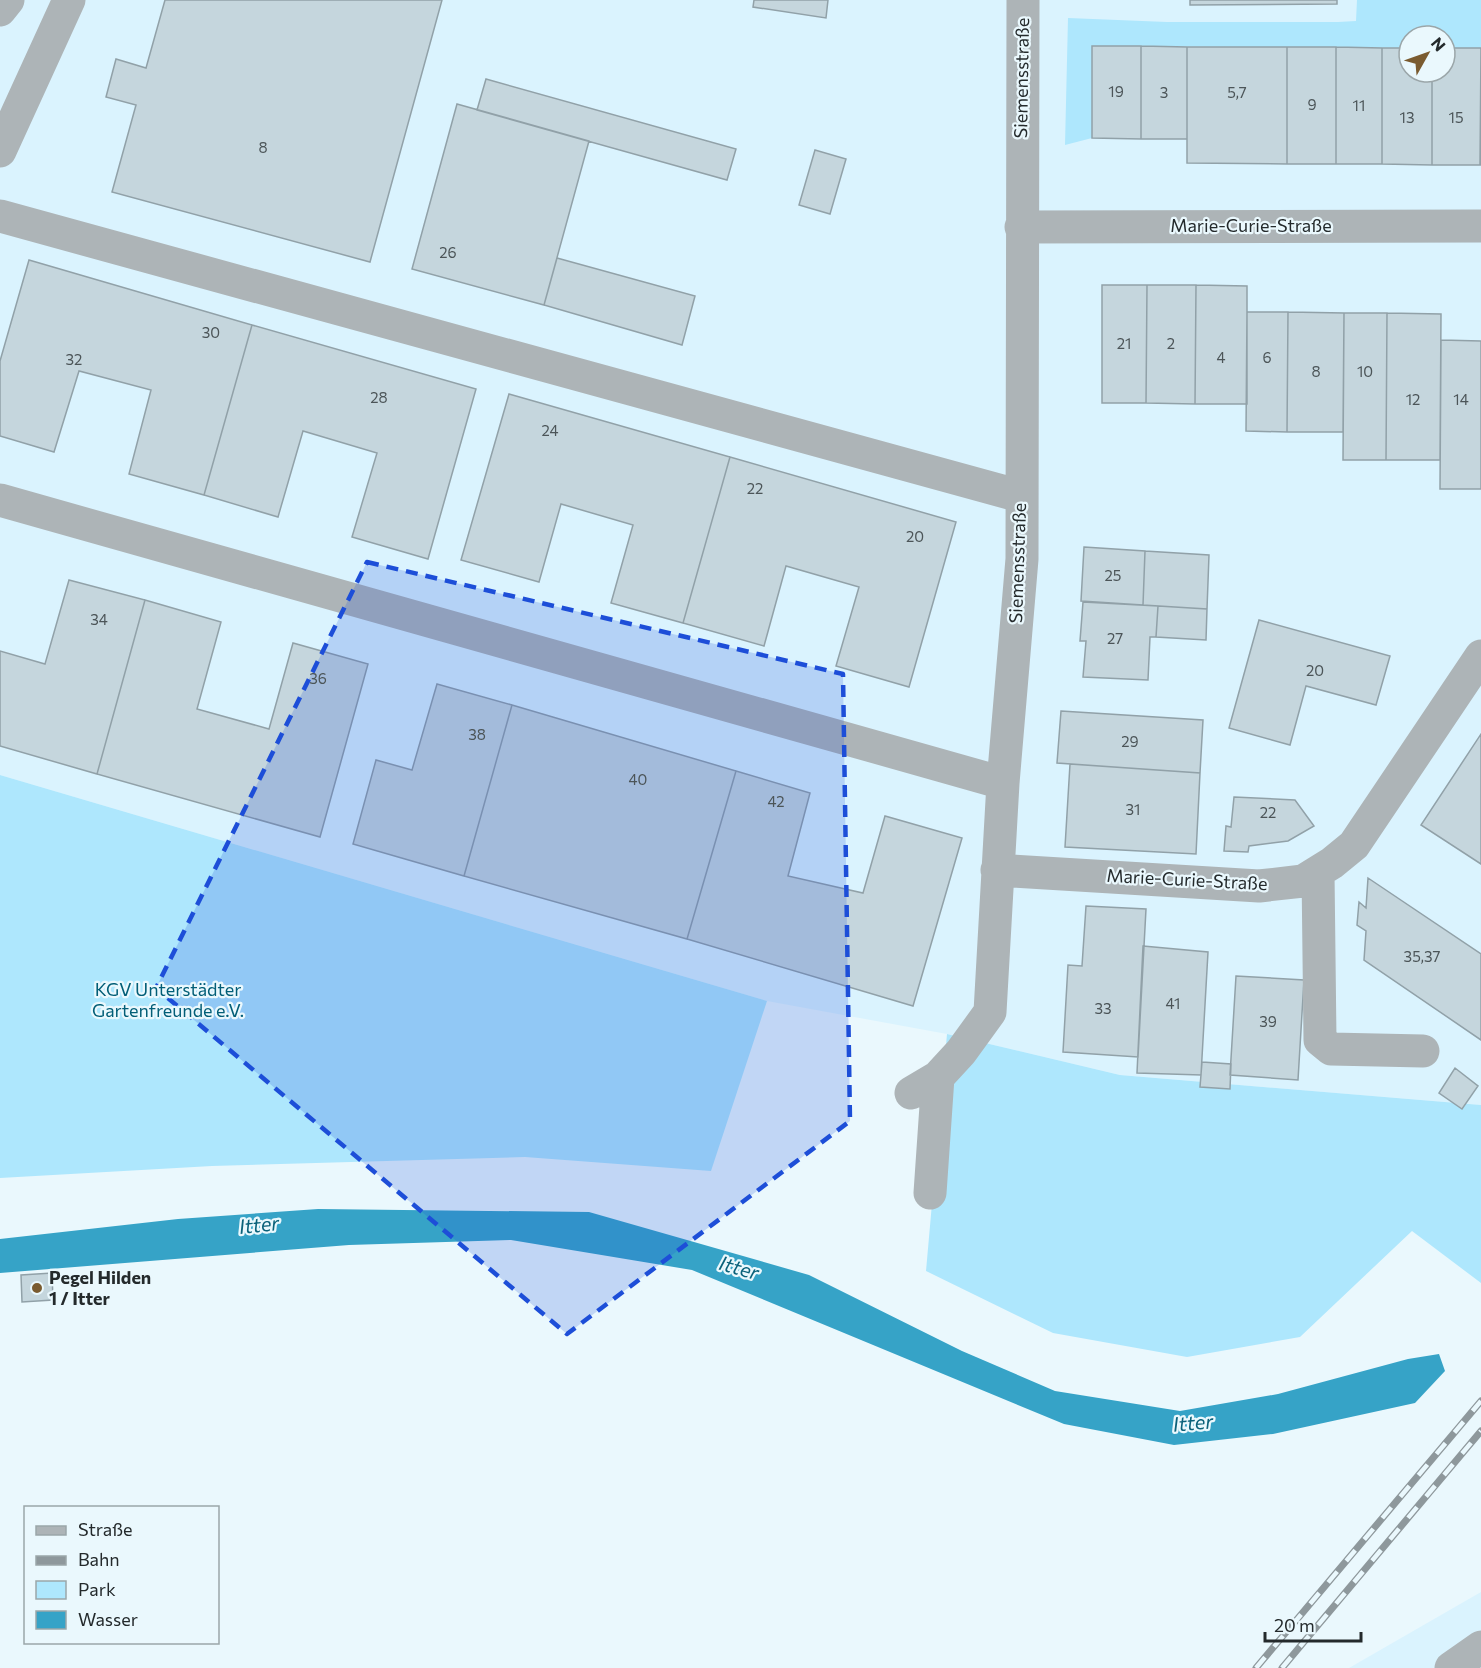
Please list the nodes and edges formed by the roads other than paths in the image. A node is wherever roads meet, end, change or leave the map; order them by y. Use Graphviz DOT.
graph roads {
  1 [pos="8,0"];
  2 [pos="69,0"];
  3 [pos="1023,0"];
  4 [pos="0,10"];
  5 [pos="0,151"];
  6 [pos="0,216"];
  7 [pos="1481,226"];
  8 [pos="1021,227"];
  9 [pos="1020,496"];
  10 [pos="0,500"];
  11 [pos="1481,656"];
  12 [pos="1002,783"];
  13 [pos="998,870"];
  14 [pos="1318,872"];
  15 [pos="1423,1052"];
  16 [pos="930,1193"];
  17 [pos="1481,1647"];
  18 [pos="1450,1668"];
  1 -- 4 [label="street"];
  2 -- 5 [label="street"];
  3 -- 8 [label="street, Siemensstraße"];
  6 -- 9 [label="street"];
  7 -- 8 [label="street, Marie-Curie-Straße"];
  8 -- 9 [label="street, Siemensstraße"];
  9 -- 12 [label="street, Siemensstraße"];
  10 -- 12 [label="street"];
  11 -- 14 [label="street, Marie-Curie-Straße"];
  12 -- 13 [label="street, Siemensstraße"];
  13 -- 14 [label="street, Marie-Curie-Straße"];
  13 -- 16 [label="street, Siemensstraße"];
  14 -- 15 [label="street"];
  17 -- 18 [label="street"];
}
